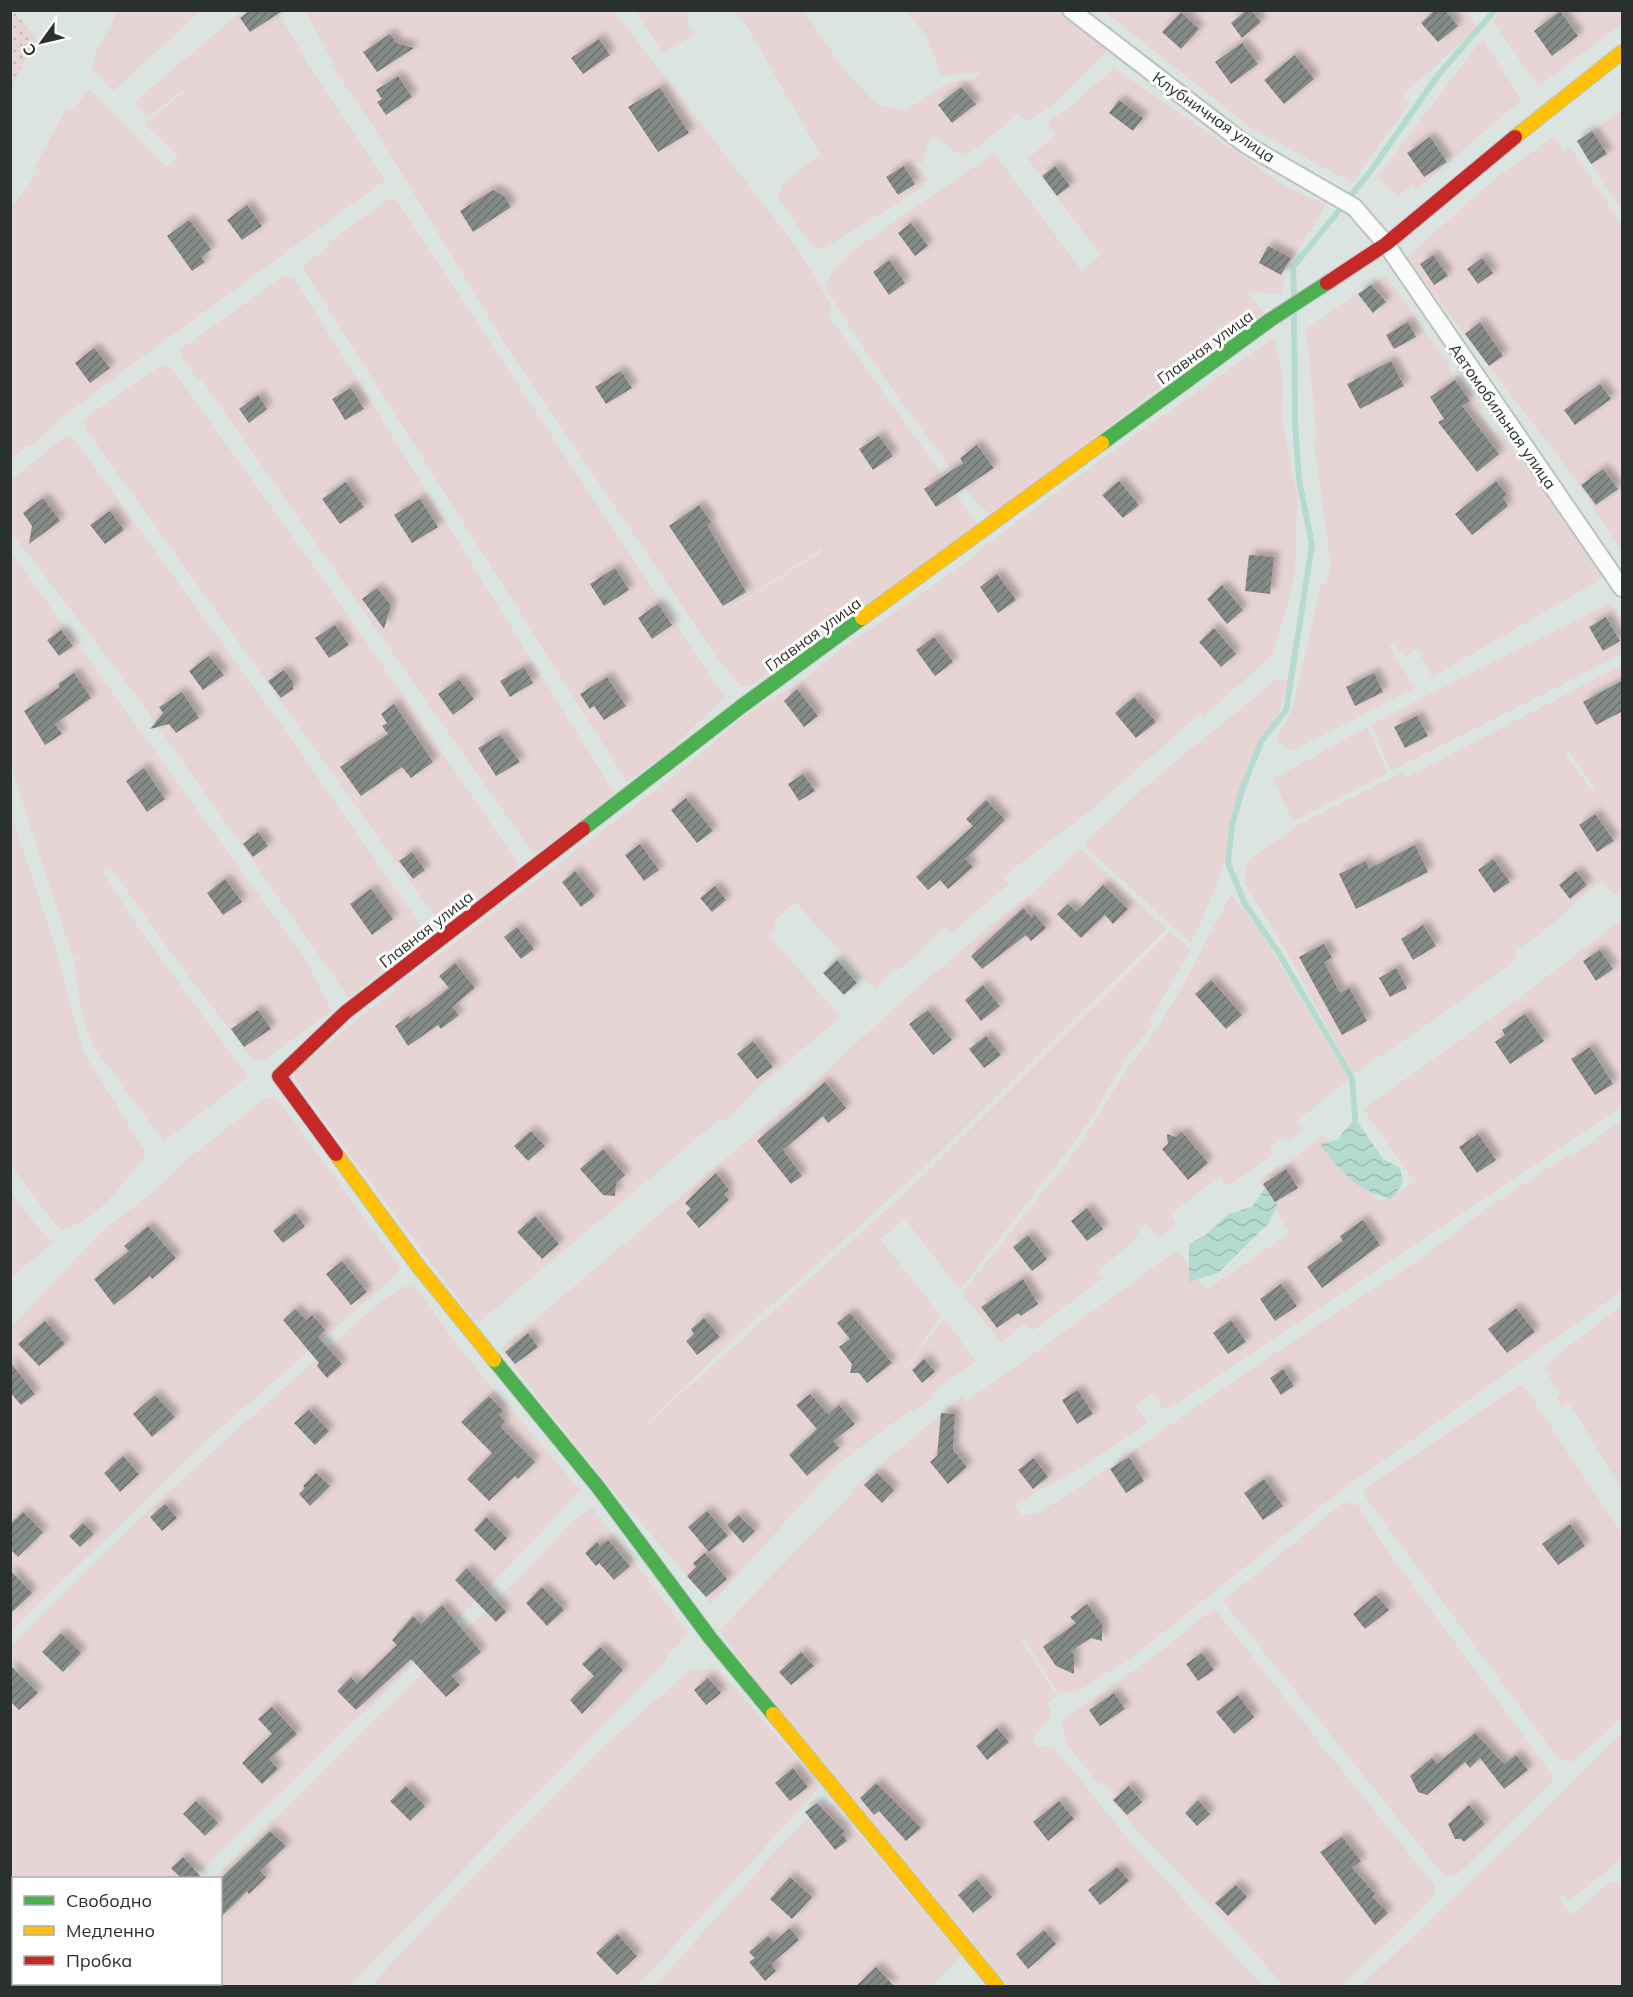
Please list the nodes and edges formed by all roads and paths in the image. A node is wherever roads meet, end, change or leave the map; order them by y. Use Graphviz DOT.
graph roads {
  1 [pos="1071,10"];
  2 [pos="1623,52"];
  3 [pos="1386,244"];
  4 [pos="1623,588"];
  5 [pos="997,1986"];
  1 -- 3 [label="street, Клубничная улица"];
  2 -- 3 [label="street, Главная улица"];
  3 -- 4 [label="street, Автомобильная улица"];
  3 -- 5 [label="street, Главная улица"];
}
